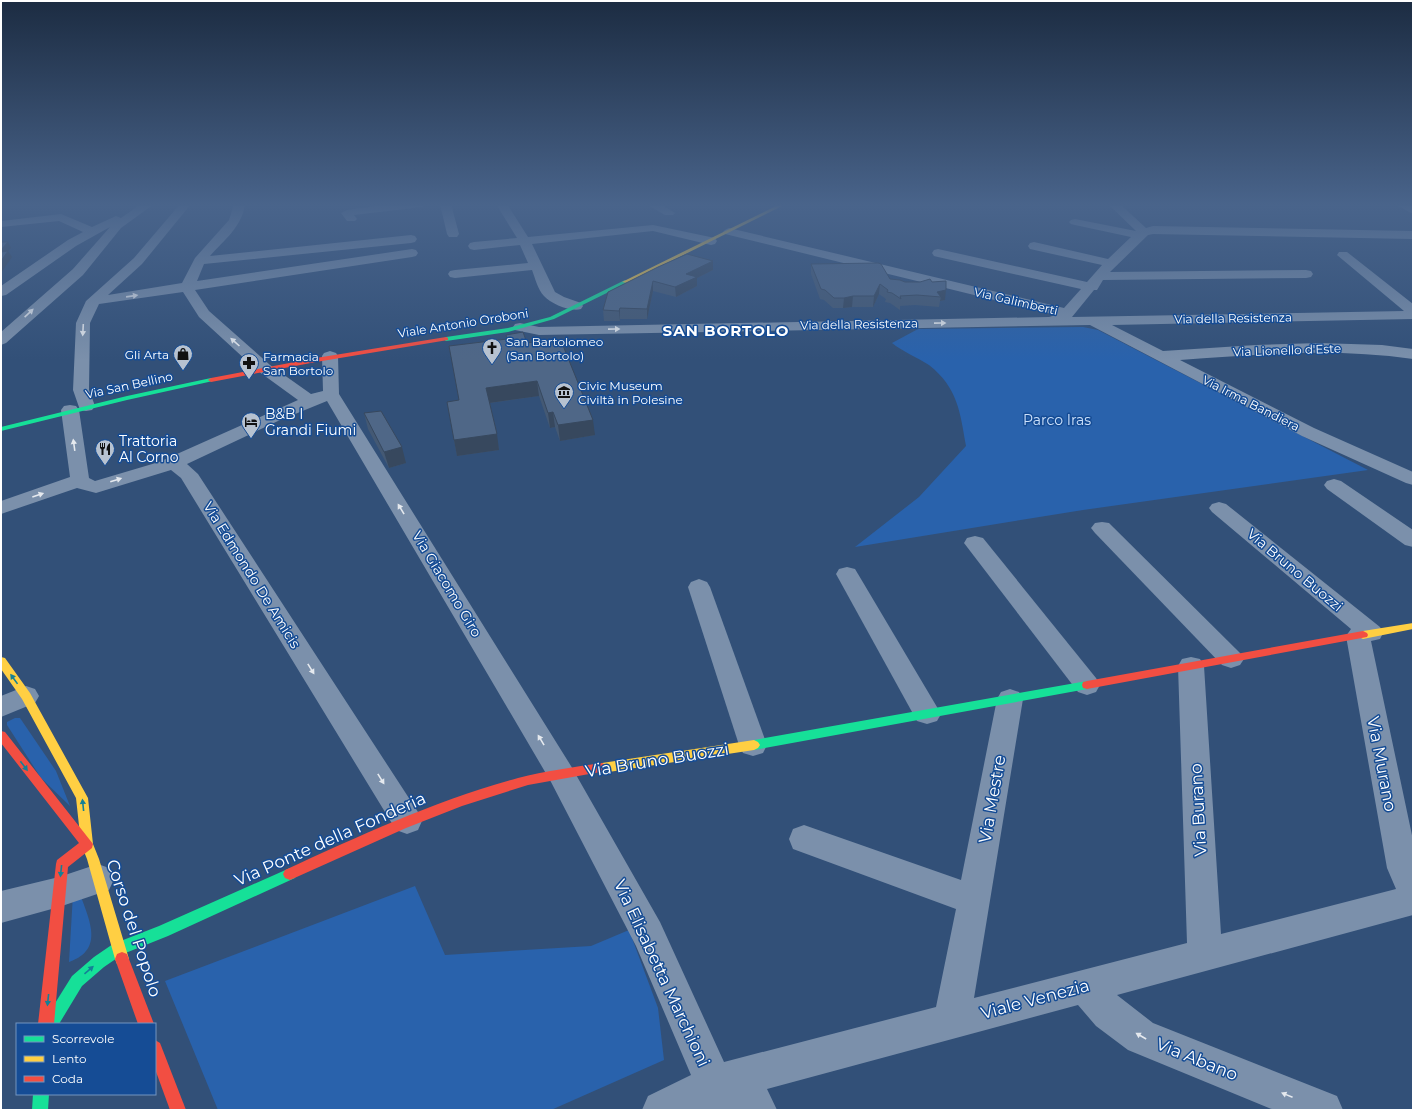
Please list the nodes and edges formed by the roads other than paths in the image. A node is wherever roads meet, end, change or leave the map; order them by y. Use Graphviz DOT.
graph roads {
  1 [pos="53,256"];
  2 [pos="92,256"];
  3 [pos="142,256"];
  4 [pos="204,256"];
  5 [pos="250,256"];
  6 [pos="400,256"];
  7 [pos="532,256"];
  8 [pos="680,256"];
  9 [pos="819,256"];
  10 [pos="951,256"];
  11 [pos="1076,256"];
  12 [pos="1119,256"];
  13 [pos="1344,256"];
  14 [pos="199,261"];
  15 [pos="1111,264"];
  16 [pos="537,266"];
  17 [pos="455,274"];
  18 [pos="1306,274"];
  19 [pos="1101,276"];
  20 [pos="1092,287"];
  21 [pos="187,288"];
  22 [pos="1,292"];
  23 [pos="93,301"];
  24 [pos="576,306"];
  25 [pos="1413,311"];
  26 [pos="1068,313"];
  27 [pos="1413,315"];
  28 [pos="1049,317"];
  29 [pos="1092,321"];
  30 [pos="520,327"];
  31 [pos="1,340"];
  32 [pos="1413,354"];
  33 [pos="330,356"];
  34 [pos="1161,356"];
  35 [pos="264,368"];
  36 [pos="322,397"];
  37 [pos="78,408"];
  38 [pos="1,429"];
  39 [pos="173,463"];
  40 [pos="1413,479"];
  41 [pos="80,480"];
  42 [pos="1334,485"];
  43 [pos="1,508"];
  44 [pos="1220,508"];
  45 [pos="1102,528"];
  46 [pos="1413,540"];
  47 [pos="975,543"];
  48 [pos="847,574"];
  49 [pos="699,587"];
  50 [pos="1413,626"];
  51 [pos="1364,635"];
  52 [pos="1231,659"];
  53 [pos="1,661"];
  54 [pos="1191,666"];
  55 [pos="1087,685"];
  56 [pos="26,696"];
  57 [pos="1010,698"];
  58 [pos="1,707"];
  59 [pos="927,714"];
  60 [pos="1,735"];
  61 [pos="753,745"];
  62 [pos="561,774"];
  63 [pos="407,821"];
  64 [pos="804,839"];
  65 [pos="87,844"];
  66 [pos="98,879"];
  67 [pos="1413,889"];
  68 [pos="59,892"];
  69 [pos="974,900"];
  70 [pos="1413,900"];
  71 [pos="1,906"];
  72 [pos="118,949"];
  73 [pos="1205,954"];
  74 [pos="1084,986"];
  75 [pos="952,1021"];
  76 [pos="46,1023"];
  77 [pos="51,1023"];
  78 [pos="146,1023"];
  79 [pos="156,1051"];
  80 [pos="41,1095"];
  81 [pos="719,1097"];
  82 [pos="40,1110"];
  83 [pos="178,1110"];
  84 [pos="662,1110"];
  85 [pos="757,1110"];
  86 [pos="1323,1110"];
  1 -- 22 [label="street"];
  31 -- 2 [label="street, one-way"];
  3 -- 23 [label="street"];
  4 -- 14 [label="street"];
  5 -- 14 [label="street"];
  6 -- 21 [label="street"];
  7 -- 16 [label="street"];
  8 -- 24 [label="street, Viale Antonio Oroboni"];
  9 -- 28 [label="street, Via Galimberti"];
  10 -- 20 [label="street"];
  11 -- 15 [label="street"];
  12 -- 15 [label="street"];
  13 -- 25 [label="street"];
  14 -- 21 [label="street"];
  15 -- 19 [label="street"];
  16 -- 17 [label="street"];
  16 -- 24 [label="street"];
  18 -- 19 [label="street"];
  19 -- 20 [label="street"];
  20 -- 26 [label="street"];
  23 -- 21 [label="street, one-way"];
  35 -- 21 [label="street, one-way"];
  23 -- 37 [label="street, one-way"];
  24 -- 30 [label="street, Viale Antonio Oroboni"];
  26 -- 28 [label="street, Via della Resistenza"];
  26 -- 29 [label="street, Via Galimberti"];
  27 -- 29 [label="street, Via della Resistenza"];
  28 -- 29 [label="street, Via della Resistenza"];
  30 -- 28 [label="street, Via della Resistenza, one-way"];
  29 -- 34 [label="street, Via Irma Bandiera"];
  30 -- 33 [label="street, Viale Antonio Oroboni"];
  32 -- 34 [label="street, Via Lionello d'Este"];
  33 -- 35 [label="street, Viale Antonio Oroboni"];
  33 -- 36 [label="street, Via Giacomo Giro"];
  34 -- 40 [label="street, Via Irma Bandiera"];
  35 -- 36 [label="street"];
  35 -- 37 [label="street, Via San Bellino"];
  36 -- 39 [label="street"];
  62 -- 36 [label="street, Via Giacomo Giro, one-way"];
  37 -- 38 [label="street, Via San Bellino"];
  41 -- 37 [label="street, one-way"];
  41 -- 39 [label="street, one-way"];
  39 -- 63 [label="street, Via Edmondo De Amicis, one-way"];
  43 -- 41 [label="street, one-way"];
  42 -- 46 [label="street"];
  44 -- 51 [label="street, Via Bruno Buozzi"];
  45 -- 52 [label="street"];
  47 -- 55 [label="street"];
  48 -- 59 [label="street"];
  49 -- 61 [label="street"];
  50 -- 51 [label="street, Via Bruno Buozzi"];
  51 -- 52 [label="street, Via Bruno Buozzi"];
  51 -- 67 [label="street, Via Murano"];
  52 -- 54 [label="street, Via Bruno Buozzi"];
  56 -- 53 [label="street, Corso del Popolo, one-way"];
  54 -- 55 [label="street, Via Bruno Buozzi"];
  54 -- 73 [label="street, Via Burano"];
  55 -- 57 [label="street, Via Bruno Buozzi"];
  56 -- 58 [label="street"];
  65 -- 56 [label="street, Corso del Popolo, one-way"];
  57 -- 59 [label="street, Via Bruno Buozzi"];
  57 -- 69 [label="street, Via Mestre"];
  59 -- 61 [label="street, Via Bruno Buozzi"];
  60 -- 65 [label="street, Corso del Popolo, one-way"];
  61 -- 62 [label="street, Via Bruno Buozzi"];
  62 -- 63 [label="street, Via Ponte della Fonderia"];
  62 -- 81 [label="street, Via Elisabetta Marchioni"];
  63 -- 72 [label="street, Via Ponte della Fonderia"];
  64 -- 69 [label="street"];
  65 -- 66 [label="street, Corso del Popolo"];
  65 -- 68 [label="street, one-way"];
  66 -- 68 [label="street"];
  66 -- 72 [label="street, Corso del Popolo"];
  68 -- 71 [label="street"];
  68 -- 76 [label="street, one-way"];
  69 -- 75 [label="street, Via Mestre"];
  70 -- 73 [label="street, Viale Venezia"];
  77 -- 72 [label="street, Via Ponte della Fonderia, one-way"];
  72 -- 78 [label="street, Corso del Popolo"];
  73 -- 74 [label="street, Viale Venezia"];
  74 -- 75 [label="street, Viale Venezia"];
  86 -- 74 [label="street, Via Abano, one-way"];
  75 -- 81 [label="street, Viale Venezia"];
  79 -- 83 [label="street"];
  80 -- 82 [label="street"];
  81 -- 84 [label="street, Viale Venezia"];
  81 -- 85 [label="street"];
}
